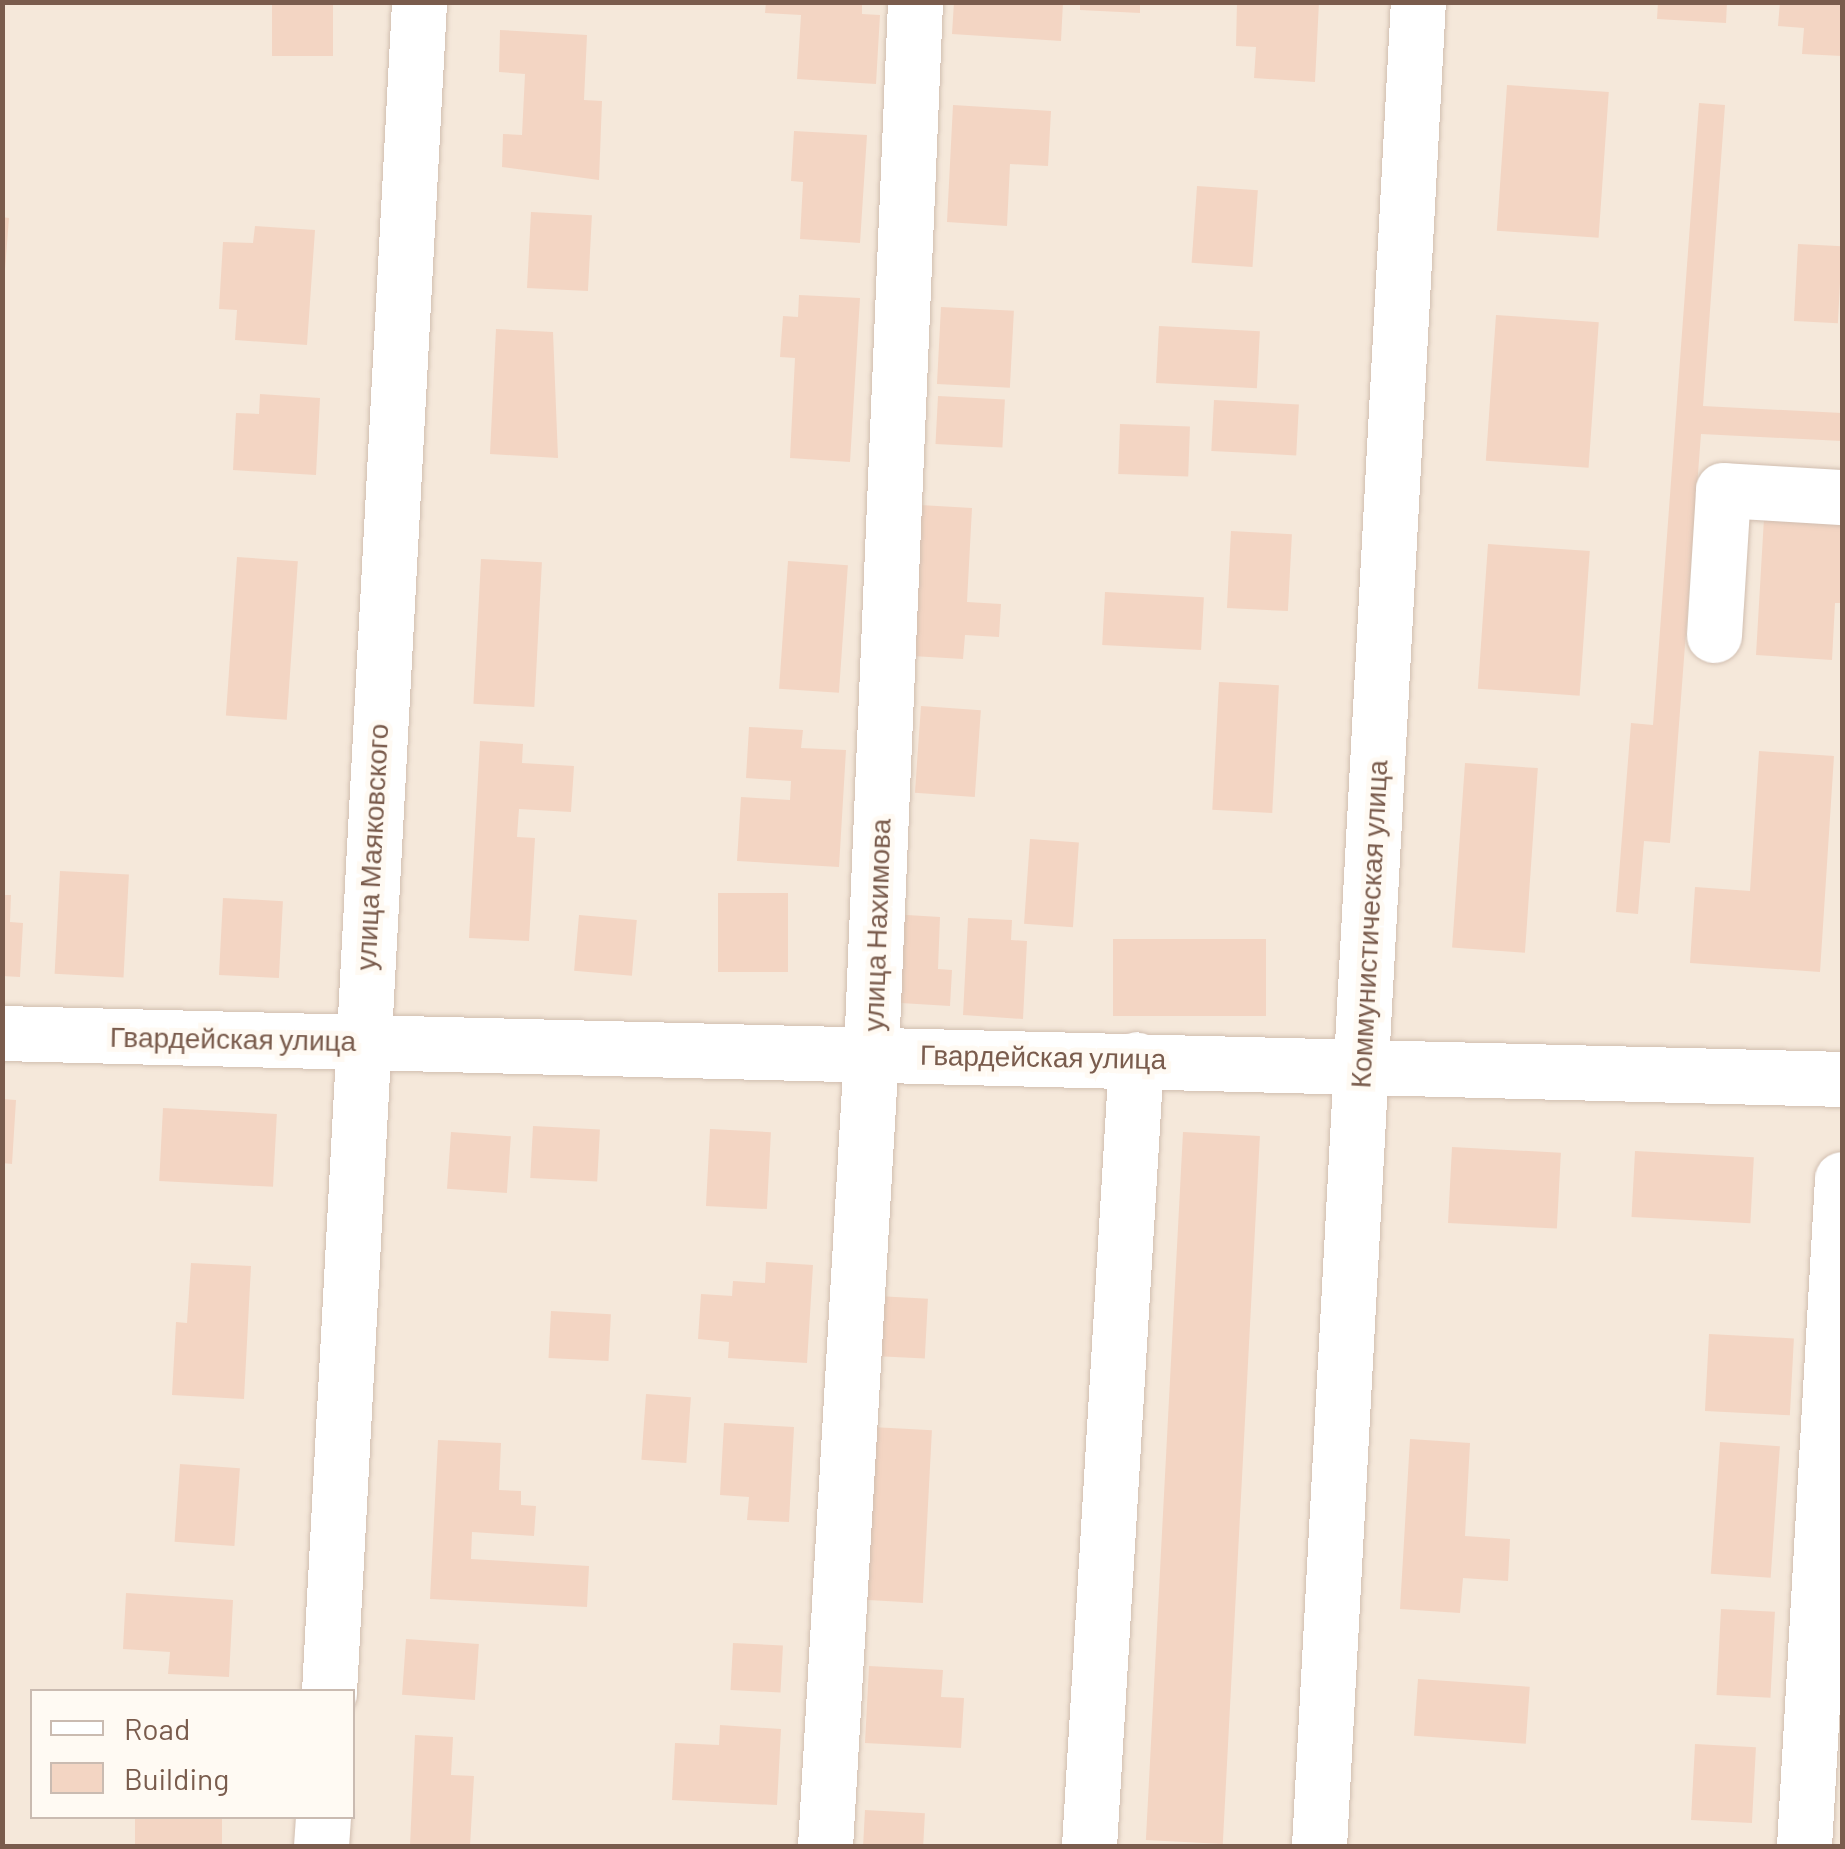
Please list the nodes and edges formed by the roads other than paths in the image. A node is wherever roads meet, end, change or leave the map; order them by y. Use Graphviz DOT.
graph roads {
  1 [pos="419,2"];
  2 [pos="915,2"];
  3 [pos="1418,2"];
  4 [pos="1842,497"];
  5 [pos="1714,634"];
  6 [pos="2,1033"];
  7 [pos="360,1040"];
  8 [pos="871,1052"];
  9 [pos="1136,1059"];
  10 [pos="1360,1064"];
  11 [pos="1842,1079"];
  12 [pos="1842,1179"];
  13 [pos="328,1689"];
  14 [pos="322,1819"];
  15 [pos="321,1846"];
  16 [pos="825,1846"];
  17 [pos="1089,1846"];
  18 [pos="1319,1846"];
  19 [pos="1804,1846"];
  1 -- 7 [label="street, улица Маяковского"];
  2 -- 8 [label="street, улица Нахимова"];
  3 -- 10 [label="street, Коммунистическая улица"];
  4 -- 5 [label="street"];
  6 -- 7 [label="street, Гвардейская улица"];
  7 -- 8 [label="street, Гвардейская улица"];
  7 -- 13 [label="street, улица Маяковского"];
  8 -- 9 [label="street, Гвардейская улица"];
  8 -- 16 [label="street, улица Нахимова"];
  9 -- 10 [label="street, Гвардейская улица"];
  9 -- 17 [label="street"];
  10 -- 11 [label="street, Гвардейская улица"];
  10 -- 18 [label="street, Коммунистическая улица"];
  12 -- 19 [label="street"];
  14 -- 15 [label="street"];
}
